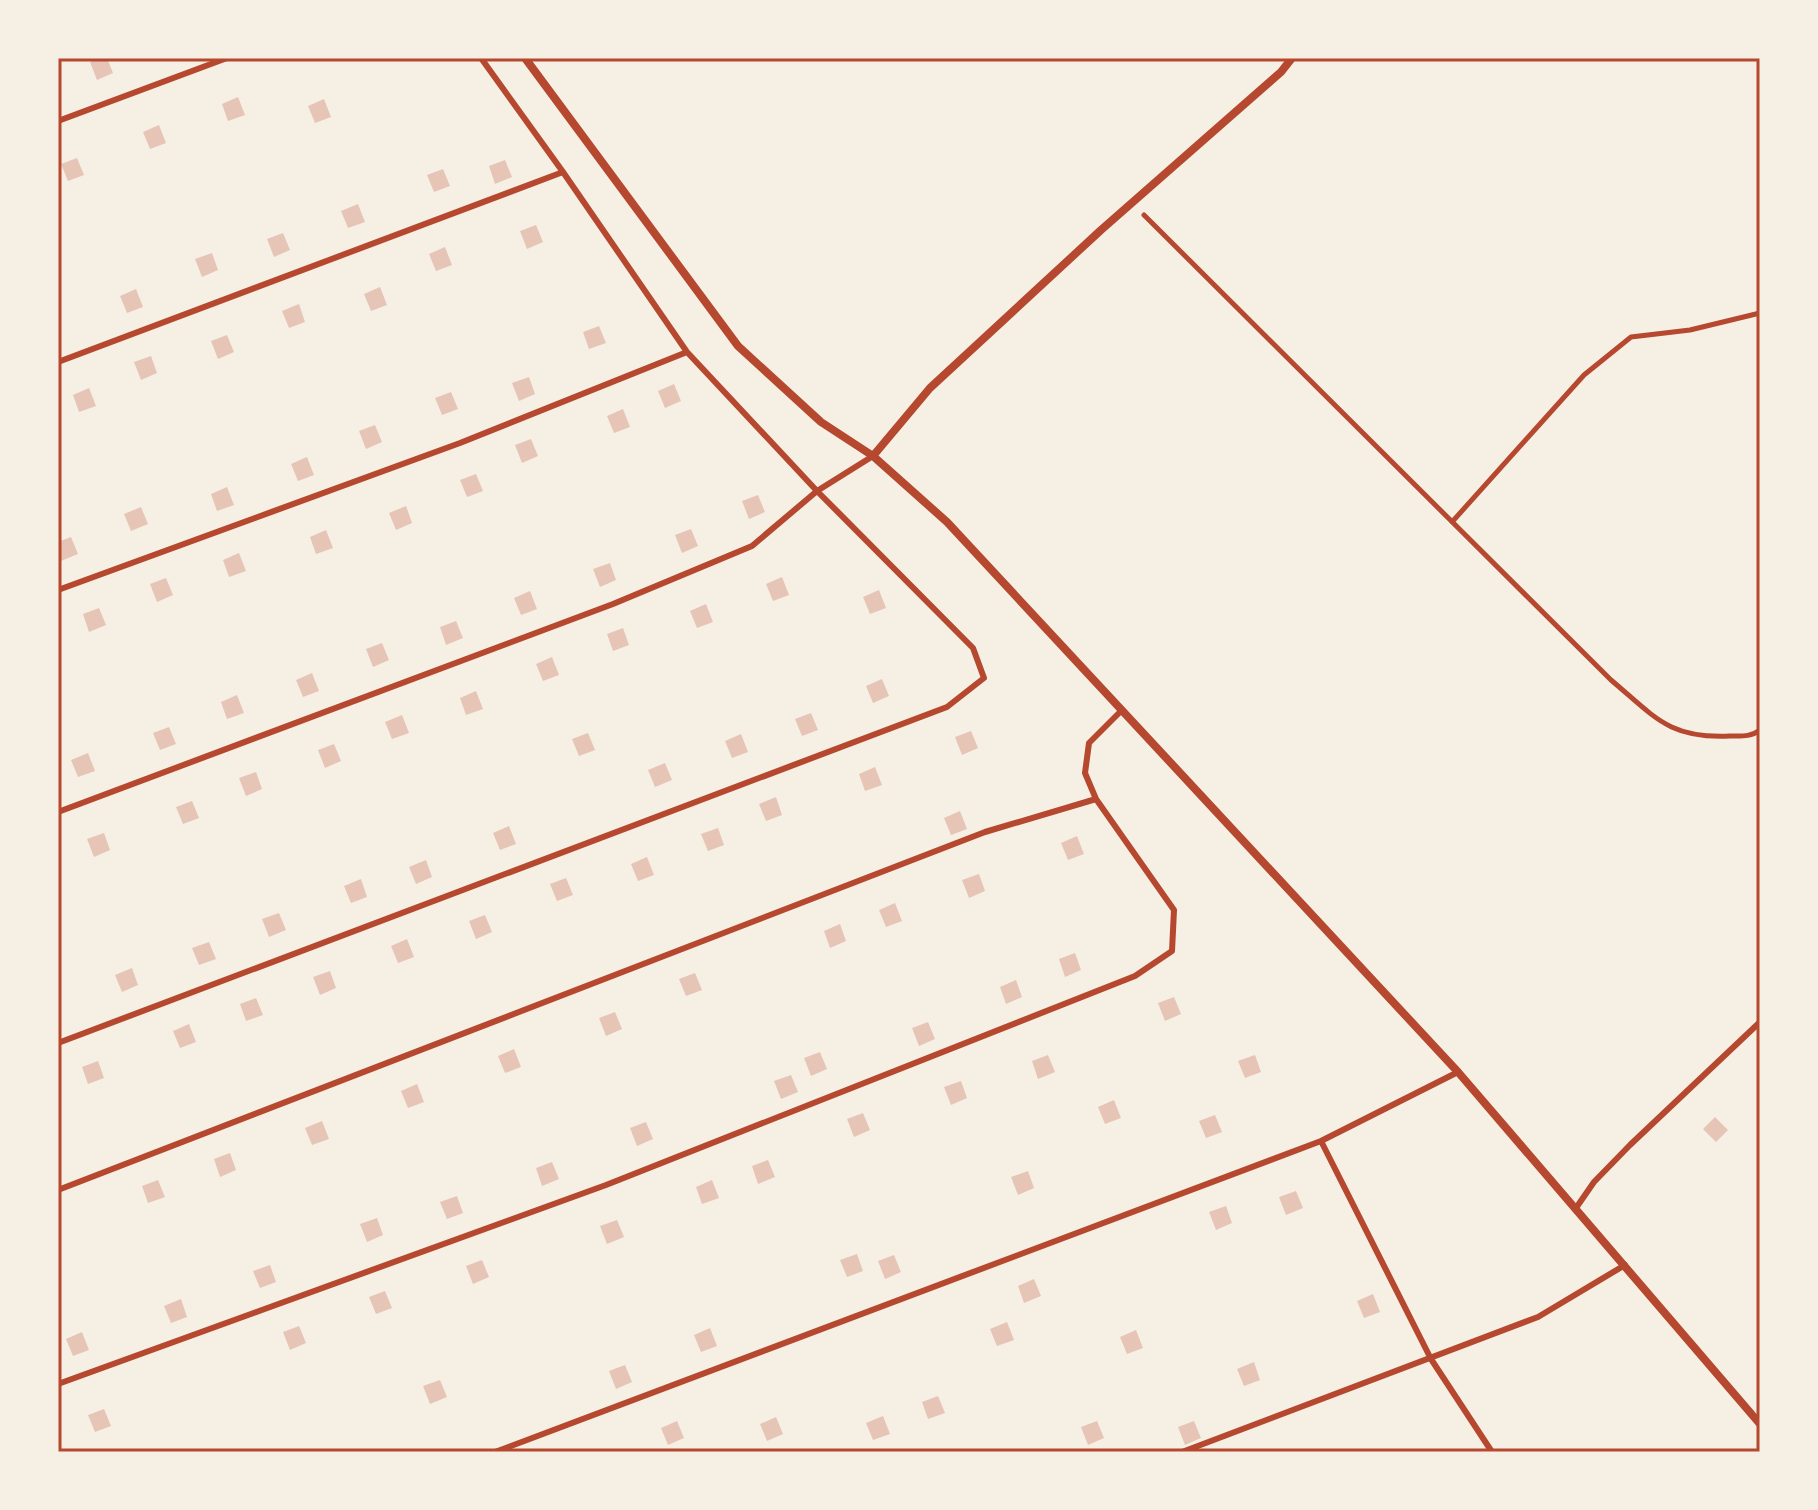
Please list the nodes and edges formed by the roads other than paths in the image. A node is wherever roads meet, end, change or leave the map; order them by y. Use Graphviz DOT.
graph roads {
  1 [pos="227,58"];
  2 [pos="481,58"];
  3 [pos="525,58"];
  4 [pos="1292,58"];
  5 [pos="58,121"];
  6 [pos="563,172"];
  7 [pos="687,352"];
  8 [pos="58,362"];
  9 [pos="873,456"];
  10 [pos="817,491"];
  11 [pos="58,590"];
  12 [pos="1122,710"];
  13 [pos="1096,799"];
  14 [pos="58,812"];
  15 [pos="1760,1022"];
  16 [pos="58,1043"];
  17 [pos="1458,1072"];
  18 [pos="1321,1141"];
  19 [pos="58,1190"];
  20 [pos="1576,1208"];
  21 [pos="1625,1265"];
  22 [pos="1431,1359"];
  23 [pos="58,1384"];
  24 [pos="1760,1424"];
  25 [pos="495,1452"];
  26 [pos="1182,1452"];
  27 [pos="1492,1452"];
  1 -- 5 [label="lane"];
  2 -- 6 [label="lane"];
  3 -- 9 [label="street"];
  4 -- 9 [label="street"];
  6 -- 7 [label="lane"];
  6 -- 8 [label="lane"];
  7 -- 10 [label="lane"];
  7 -- 11 [label="lane"];
  9 -- 10 [label="lane"];
  9 -- 12 [label="street"];
  10 -- 14 [label="lane"];
  10 -- 16 [label="lane"];
  12 -- 13 [label="lane"];
  12 -- 17 [label="street"];
  13 -- 19 [label="lane"];
  13 -- 23 [label="lane"];
  15 -- 20 [label="lane"];
  17 -- 18 [label="lane"];
  17 -- 20 [label="street"];
  18 -- 22 [label="lane"];
  18 -- 25 [label="lane"];
  20 -- 21 [label="street"];
  21 -- 22 [label="lane"];
  21 -- 24 [label="street"];
  22 -- 26 [label="lane"];
  22 -- 27 [label="lane"];
}
